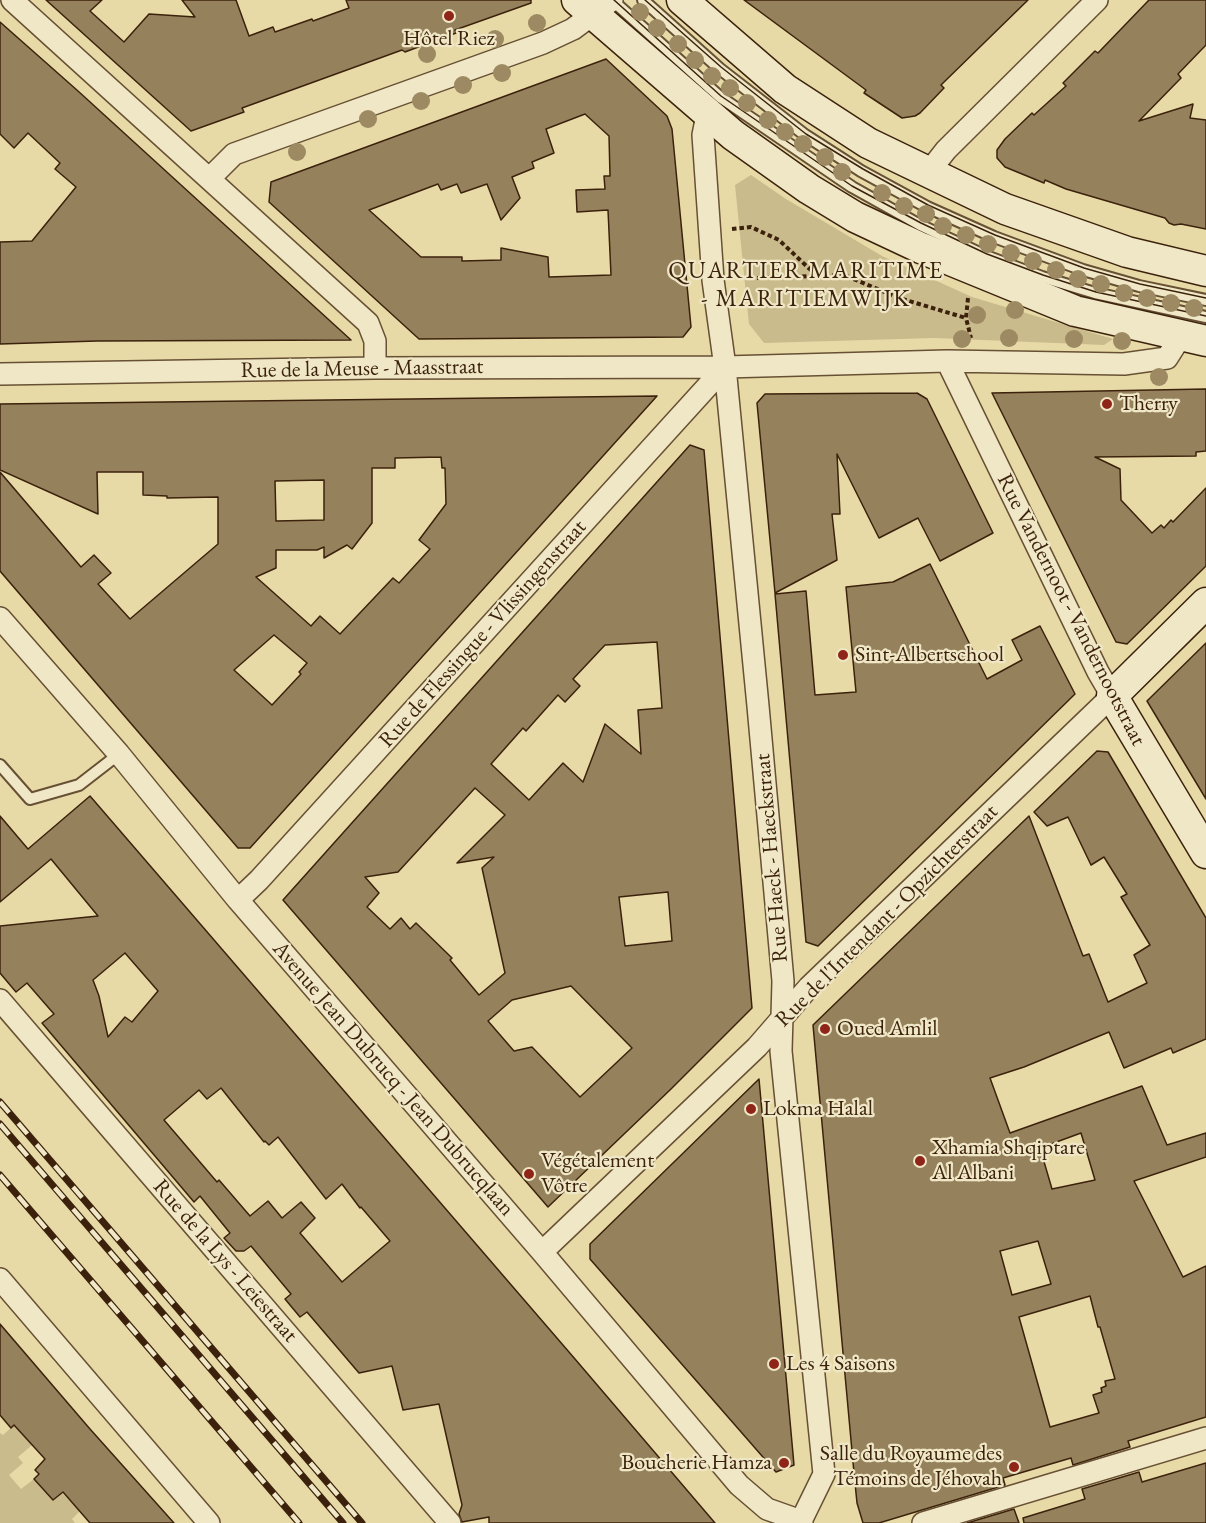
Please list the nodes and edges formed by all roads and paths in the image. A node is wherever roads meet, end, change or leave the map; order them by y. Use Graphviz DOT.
graph roads {
  1 [pos="12,0"];
  2 [pos="643,0"];
  3 [pos="682,0"];
  4 [pos="1096,0"];
  5 [pos="601,3"];
  6 [pos="711,116"];
  7 [pos="928,173"];
  8 [pos="210,178"];
  9 [pos="732,229"];
  10 [pos="1206,271"];
  11 [pos="817,277"];
  12 [pos="757,278"];
  13 [pos="969,294"];
  14 [pos="1206,300"];
  15 [pos="1206,317"];
  16 [pos="966,318"];
  17 [pos="1193,339"];
  18 [pos="973,344"];
  19 [pos="947,361"];
  20 [pos="725,367"];
  21 [pos="375,368"];
  22 [pos="0,374"];
  23 [pos="1206,603"];
  24 [pos="0,618"];
  25 [pos="1112,696"];
  26 [pos="119,754"];
  27 [pos="0,765"];
  28 [pos="1206,853"];
  29 [pos="238,900"];
  30 [pos="0,1000"];
  31 [pos="782,1018"];
  32 [pos="542,1252"];
  33 [pos="0,1279"];
  34 [pos="1206,1438"];
  35 [pos="801,1522"];
  36 [pos="209,1523"];
  37 [pos="450,1523"];
  38 [pos="922,1523"];
  1 -- 8 [label="street"];
  2 -- 14 [label="lane"];
  3 -- 7 [label="main road"];
  4 -- 7 [label="street"];
  5 -- 6 [label="main road"];
  5 -- 8 [label="street"];
  5 -- 15 [label="lane"];
  6 -- 17 [label="main road"];
  6 -- 20 [label="street, Rue Haeck - Haeckstraat"];
  7 -- 10 [label="main road"];
  8 -- 21 [label="street"];
  9 -- 11 [label="path"];
  11 -- 12 [label="path"];
  11 -- 16 [label="path"];
  13 -- 16 [label="path"];
  16 -- 18 [label="path"];
  17 -- 19 [label="street, Rue de la Meuse - Maasstraat"];
  19 -- 20 [label="street, Rue de la Meuse - Maasstraat"];
  19 -- 25 [label="street, Rue Vandernoot - Vandernootstraat"];
  20 -- 21 [label="street, Rue de la Meuse - Maasstraat"];
  20 -- 29 [label="street, Rue de Flessingue - Vlissingenstraat"];
  20 -- 31 [label="street, Rue Haeck - Haeckstraat"];
  21 -- 22 [label="street, Rue de la Meuse - Maasstraat"];
  23 -- 25 [label="main road, Rue de l'Intendant - Opzichterstraat"];
  24 -- 26 [label="street, Avenue Jean Dubrucq - Jean Dubrucqlaan"];
  25 -- 28 [label="main road, Rue Vandernoot - Vandernootstraat"];
  25 -- 31 [label="street, Rue de l'Intendant - Opzichterstraat"];
  26 -- 27 [label="lane"];
  26 -- 29 [label="street, Avenue Jean Dubrucq - Jean Dubrucqlaan"];
  29 -- 32 [label="street, Avenue Jean Dubrucq - Jean Dubrucqlaan"];
  30 -- 37 [label="street, Rue de la Lys - Leiestraat"];
  31 -- 32 [label="street, Rue de l'Intendant - Opzichterstraat"];
  31 -- 35 [label="street, Rue Haeck - Haeckstraat"];
  32 -- 35 [label="street, Avenue Jean Dubrucq - Jean Dubrucqlaan"];
  33 -- 36 [label="street"];
  34 -- 38 [label="street"];
}
